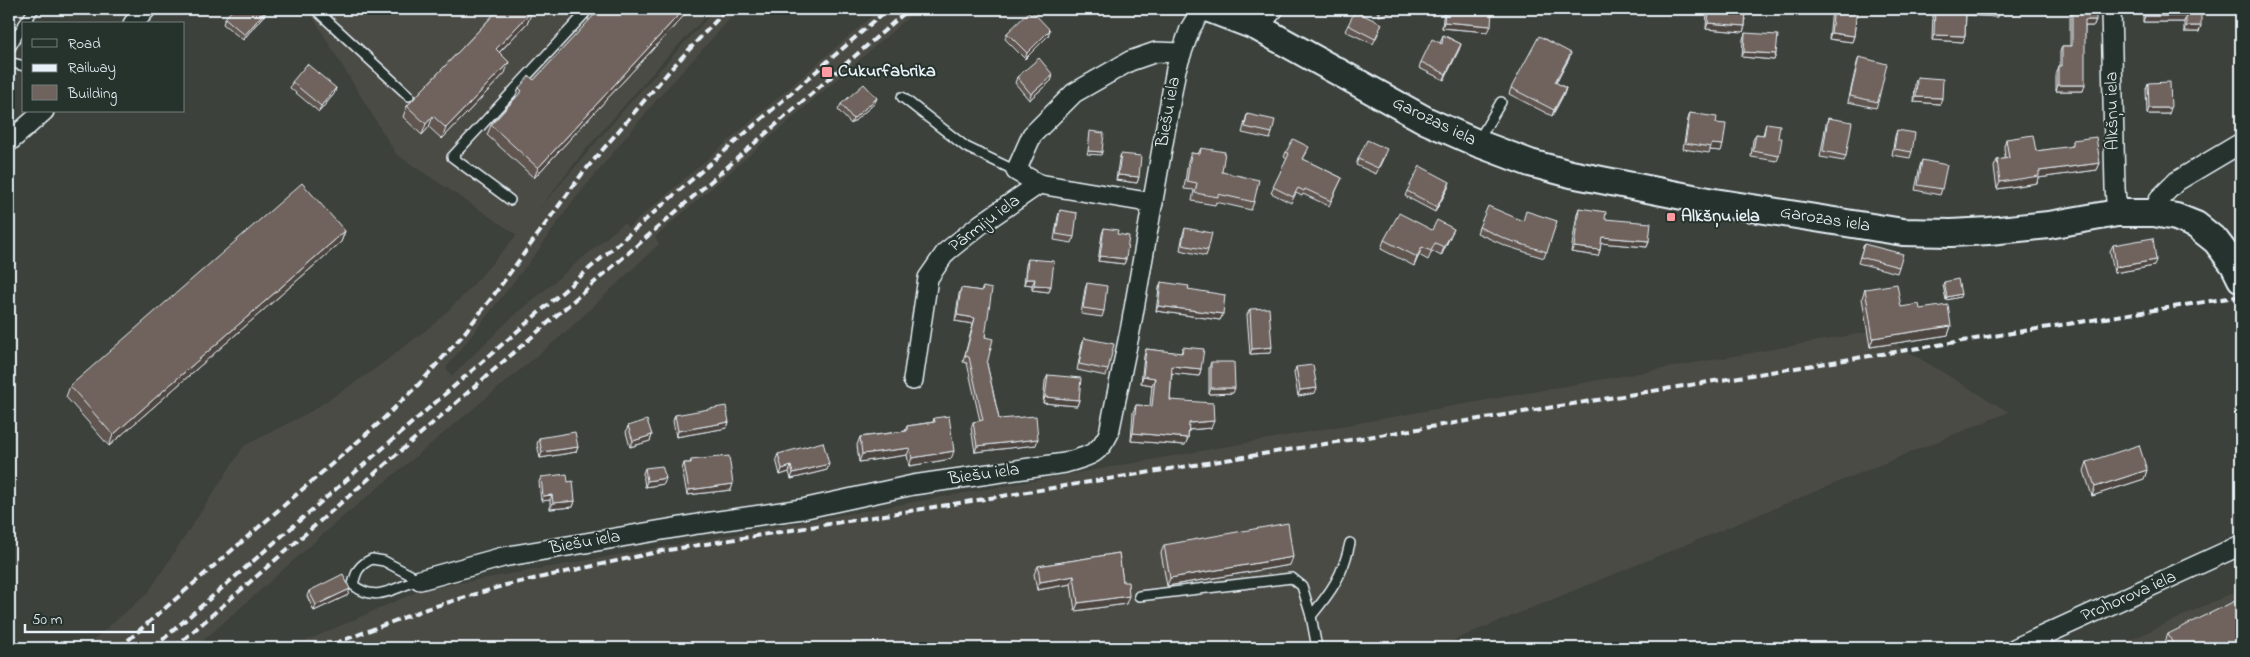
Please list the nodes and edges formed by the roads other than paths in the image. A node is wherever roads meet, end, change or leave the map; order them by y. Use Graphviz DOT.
graph roads {
  1 [pos="34,9"];
  2 [pos="146,9"];
  3 [pos="315,9"];
  4 [pos="589,9"];
  5 [pos="1202,9"];
  6 [pos="1210,9"];
  7 [pos="2111,9"];
  8 [pos="1265,18"];
  9 [pos="25,22"];
  10 [pos="135,22"];
  11 [pos="22,27"];
  12 [pos="9,50"];
  13 [pos="1181,53"];
  14 [pos="9,62"];
  15 [pos="22,65"];
  16 [pos="409,96"];
  17 [pos="902,97"];
  18 [pos="1501,102"];
  19 [pos="43,112"];
  20 [pos="9,142"];
  21 [pos="1476,143"];
  22 [pos="2241,143"];
  23 [pos="1016,171"];
  24 [pos="1039,184"];
  25 [pos="510,200"];
  26 [pos="1153,203"];
  27 [pos="2117,213"];
  28 [pos="2154,214"];
  29 [pos="2241,279"];
  30 [pos="913,380"];
  31 [pos="1350,544"];
  32 [pos="2241,545"];
  33 [pos="420,580"];
  34 [pos="1139,596"];
  35 [pos="1311,616"];
  36 [pos="1317,648"];
  37 [pos="2016,648"];
  1 -- 9 [label="lane"];
  2 -- 10 [label="street"];
  3 -- 16 [label="lane"];
  4 -- 25 [label="lane"];
  5 -- 13 [label="street, Biešu iela"];
  6 -- 8 [label="main road, Garozas iela"];
  7 -- 27 [label="street, Alkšņu iela"];
  8 -- 21 [label="main road, Garozas iela"];
  11 -- 12 [label="lane"];
  13 -- 23 [label="street"];
  13 -- 26 [label="street, Biešu iela"];
  14 -- 15 [label="lane"];
  17 -- 23 [label="lane"];
  18 -- 21 [label="lane"];
  19 -- 20 [label="street"];
  21 -- 27 [label="main road, Garozas iela"];
  22 -- 28 [label="street"];
  23 -- 24 [label="street"];
  24 -- 26 [label="street, Pārmiju iela"];
  24 -- 30 [label="street, Pārmiju iela"];
  26 -- 33 [label="street, Biešu iela"];
  27 -- 28 [label="main road, Garozas iela"];
  28 -- 29 [label="main road, Garozas iela"];
  31 -- 35 [label="lane"];
  32 -- 37 [label="street, Prohorova iela"];
  33 -- 33 [label="lane"];
  34 -- 35 [label="lane"];
  35 -- 36 [label="lane"];
}
